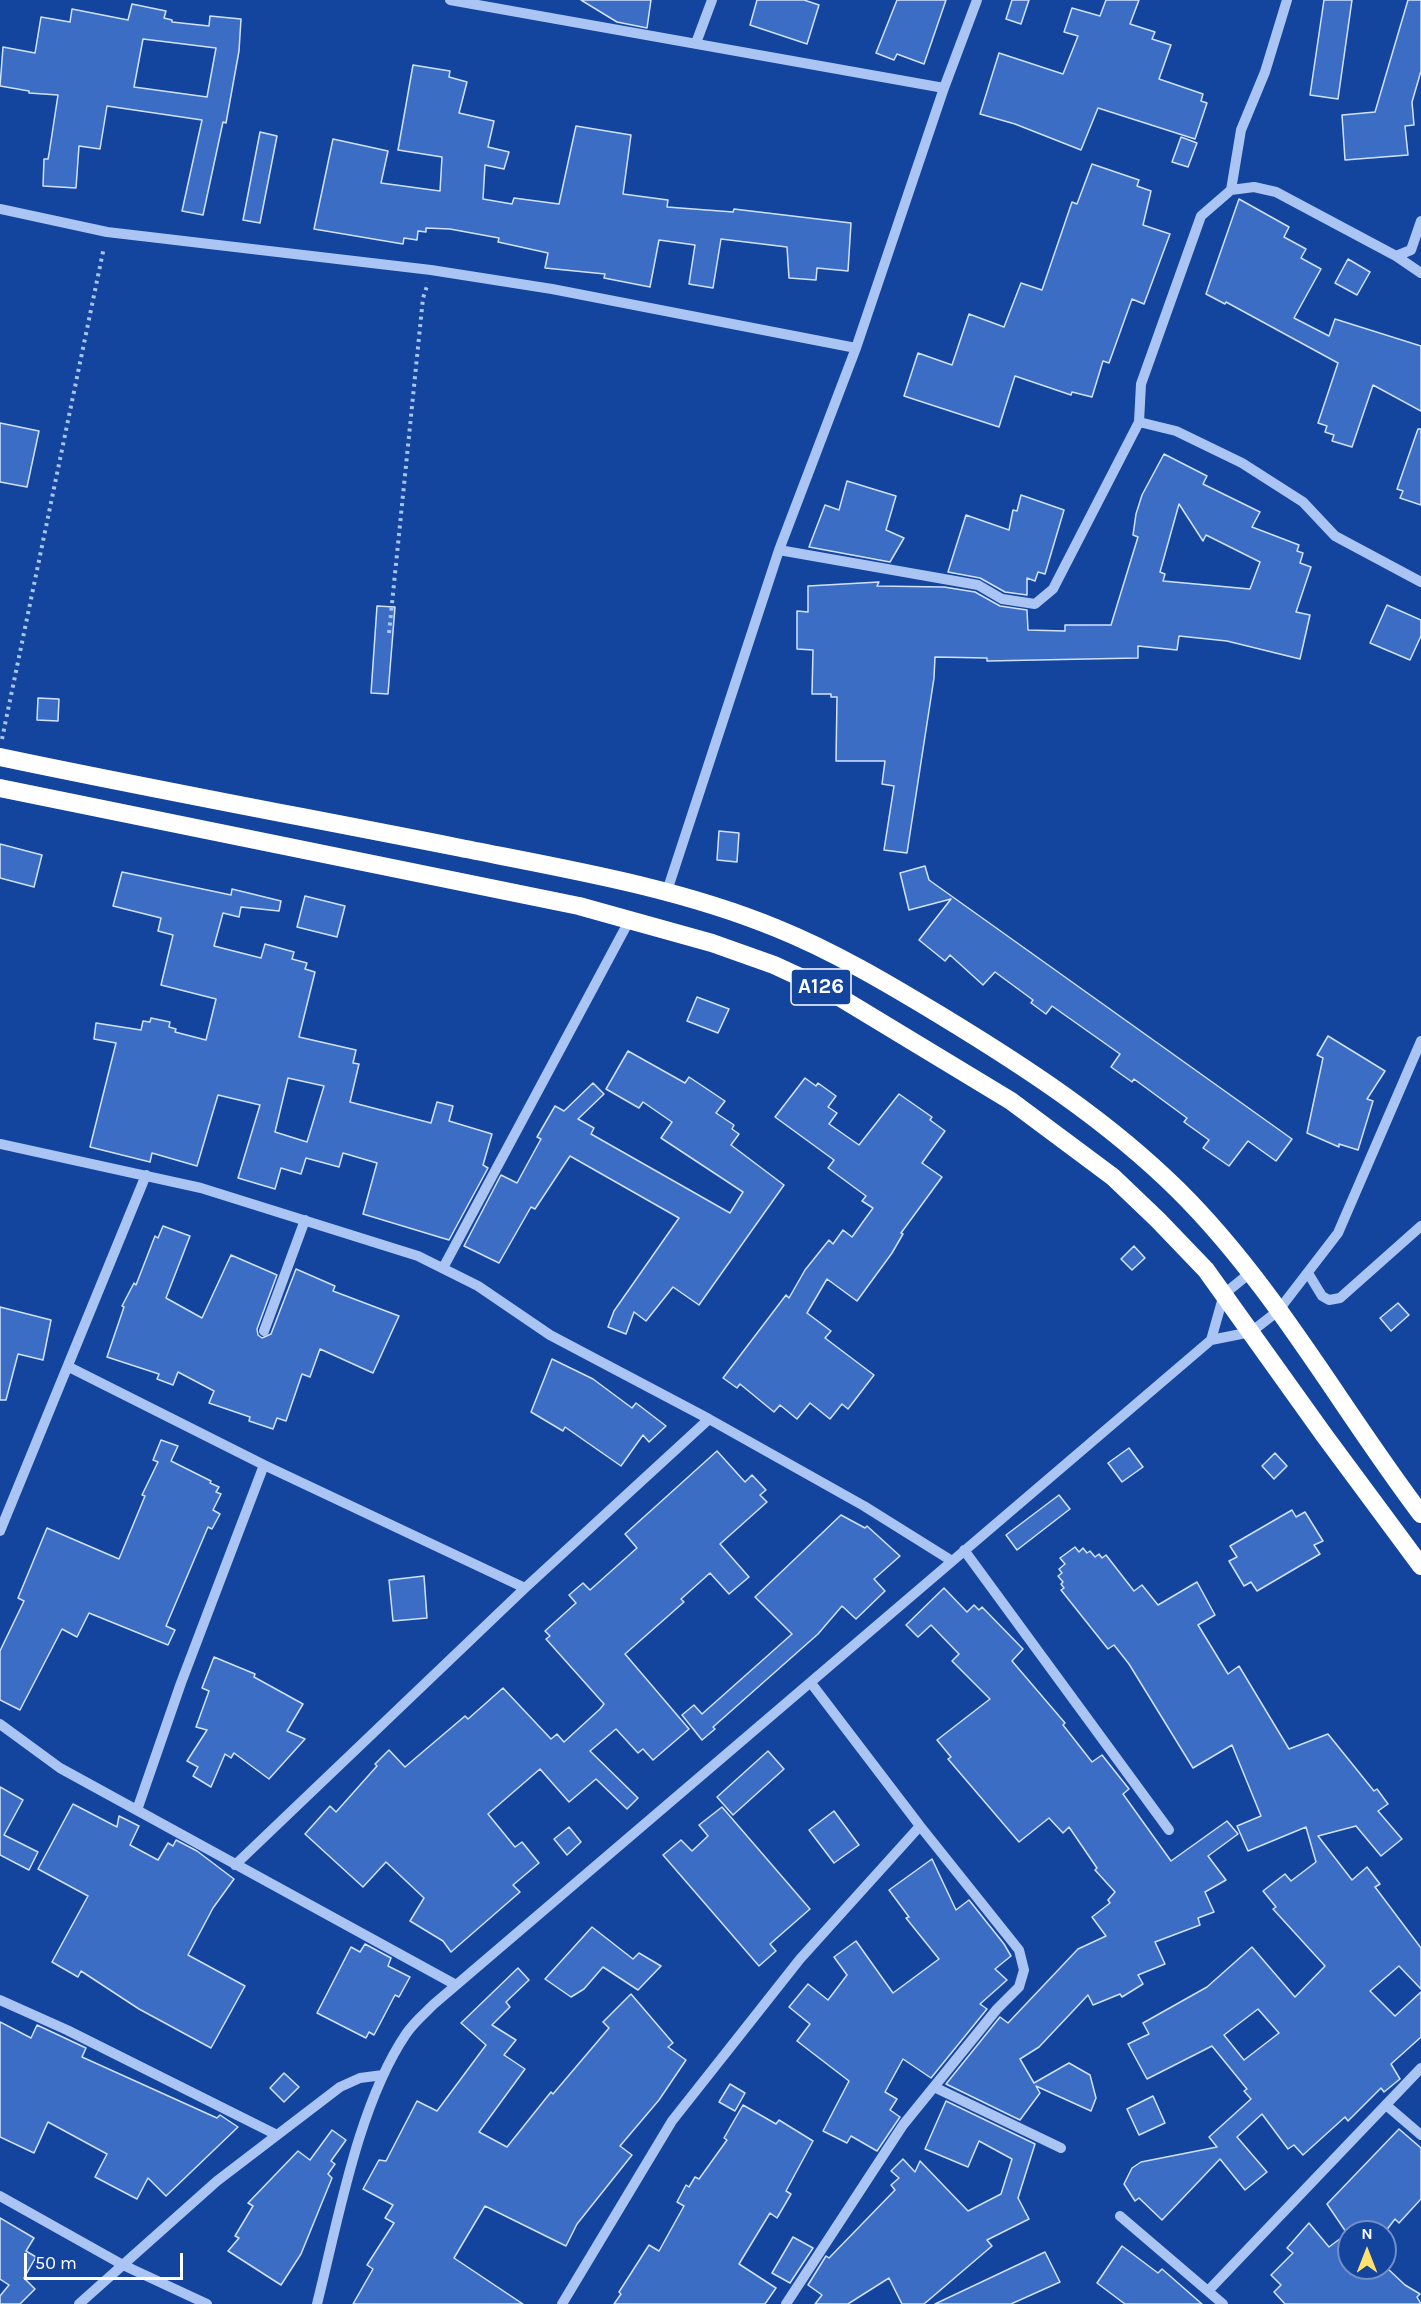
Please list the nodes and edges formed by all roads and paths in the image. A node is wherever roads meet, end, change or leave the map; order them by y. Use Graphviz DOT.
graph roads {
  1 [pos="450,0"];
  2 [pos="712,0"];
  3 [pos="977,0"];
  4 [pos="1287,0"];
  5 [pos="696,43"];
  6 [pos="944,88"];
  7 [pos="1231,190"];
  8 [pos="0,209"];
  9 [pos="1421,221"];
  10 [pos="107,232"];
  11 [pos="1396,256"];
  12 [pos="431,270"];
  13 [pos="1421,273"];
  14 [pos="856,348"];
  15 [pos="1139,422"];
  16 [pos="779,550"];
  17 [pos="1421,582"];
  18 [pos="389,633"];
  19 [pos="0,747"];
  20 [pos="0,757"];
  21 [pos="0,788"];
  22 [pos="666,894"];
  23 [pos="629,921"];
  24 [pos="1421,1041"];
  25 [pos="0,1144"];
  26 [pos="146,1175"];
  27 [pos="305,1220"];
  28 [pos="1421,1226"];
  29 [pos="443,1268"];
  30 [pos="1250,1273"];
  31 [pos="1308,1273"];
  32 [pos="1224,1294"];
  33 [pos="1278,1311"];
  34 [pos="264,1331"];
  35 [pos="1251,1332"];
  36 [pos="1211,1340"];
  37 [pos="69,1367"];
  38 [pos="710,1419"];
  39 [pos="264,1465"];
  40 [pos="1421,1514"];
  41 [pos="0,1531"];
  42 [pos="964,1550"];
  43 [pos="952,1561"];
  44 [pos="1421,1566"];
  45 [pos="525,1588"];
  46 [pos="811,1683"];
  47 [pos="0,1724"];
  48 [pos="137,1809"];
  49 [pos="920,1826"];
  50 [pos="1169,1830"];
  51 [pos="235,1865"];
  52 [pos="456,1986"];
  53 [pos="0,2000"];
  54 [pos="1421,2068"];
  55 [pos="383,2075"];
  56 [pos="934,2087"];
  57 [pos="1386,2105"];
  58 [pos="277,2135"];
  59 [pos="1421,2135"];
  60 [pos="1060,2148"];
  61 [pos="0,2196"];
  62 [pos="1119,2216"];
  63 [pos="123,2265"];
  64 [pos="1208,2291"];
  65 [pos="79,2304"];
  66 [pos="207,2304"];
  67 [pos="317,2304"];
  68 [pos="562,2304"];
  69 [pos="786,2304"];
  70 [pos="1223,2304"];
  1 -- 5 [label="street"];
  2 -- 5 [label="street"];
  3 -- 6 [label="street"];
  4 -- 7 [label="street"];
  5 -- 6 [label="street"];
  6 -- 14 [label="street"];
  7 -- 11 [label="street"];
  7 -- 15 [label="street"];
  8 -- 10 [label="street"];
  9 -- 11 [label="street"];
  10 -- 12 [label="street"];
  10 -- 19 [label="path"];
  11 -- 13 [label="street"];
  12 -- 14 [label="street"];
  12 -- 18 [label="path"];
  14 -- 16 [label="street"];
  15 -- 16 [label="street"];
  15 -- 17 [label="street"];
  16 -- 22 [label="street"];
  20 -- 22 [label="highway, A126"];
  21 -- 23 [label="highway, A126"];
  22 -- 30 [label="highway, A126"];
  23 -- 29 [label="street"];
  23 -- 32 [label="highway, A126"];
  24 -- 31 [label="street"];
  25 -- 26 [label="street"];
  26 -- 27 [label="street"];
  26 -- 37 [label="street"];
  27 -- 29 [label="street"];
  27 -- 34 [label="street"];
  28 -- 31 [label="street"];
  29 -- 38 [label="street"];
  30 -- 32 [label="street"];
  30 -- 33 [label="highway, A126"];
  31 -- 33 [label="street"];
  32 -- 35 [label="highway, A126"];
  32 -- 36 [label="street"];
  33 -- 35 [label="street"];
  33 -- 40 [label="highway, A126"];
  35 -- 36 [label="street"];
  35 -- 44 [label="highway, A126"];
  36 -- 42 [label="street"];
  37 -- 39 [label="street"];
  37 -- 41 [label="street"];
  38 -- 43 [label="street"];
  38 -- 45 [label="street"];
  39 -- 45 [label="street"];
  39 -- 48 [label="street"];
  42 -- 43 [label="street"];
  42 -- 50 [label="street"];
  43 -- 46 [label="street"];
  45 -- 51 [label="street"];
  46 -- 49 [label="street"];
  46 -- 52 [label="street"];
  47 -- 48 [label="street"];
  48 -- 51 [label="street"];
  49 -- 56 [label="street"];
  49 -- 68 [label="street"];
  51 -- 52 [label="street"];
  52 -- 55 [label="street"];
  53 -- 58 [label="street"];
  54 -- 57 [label="street"];
  55 -- 58 [label="street"];
  55 -- 67 [label="street"];
  56 -- 60 [label="street"];
  56 -- 69 [label="street"];
  57 -- 59 [label="street"];
  57 -- 64 [label="street"];
  58 -- 63 [label="street"];
  61 -- 63 [label="street"];
  62 -- 64 [label="street"];
  63 -- 65 [label="street"];
  63 -- 66 [label="street"];
  64 -- 70 [label="street"];
}
